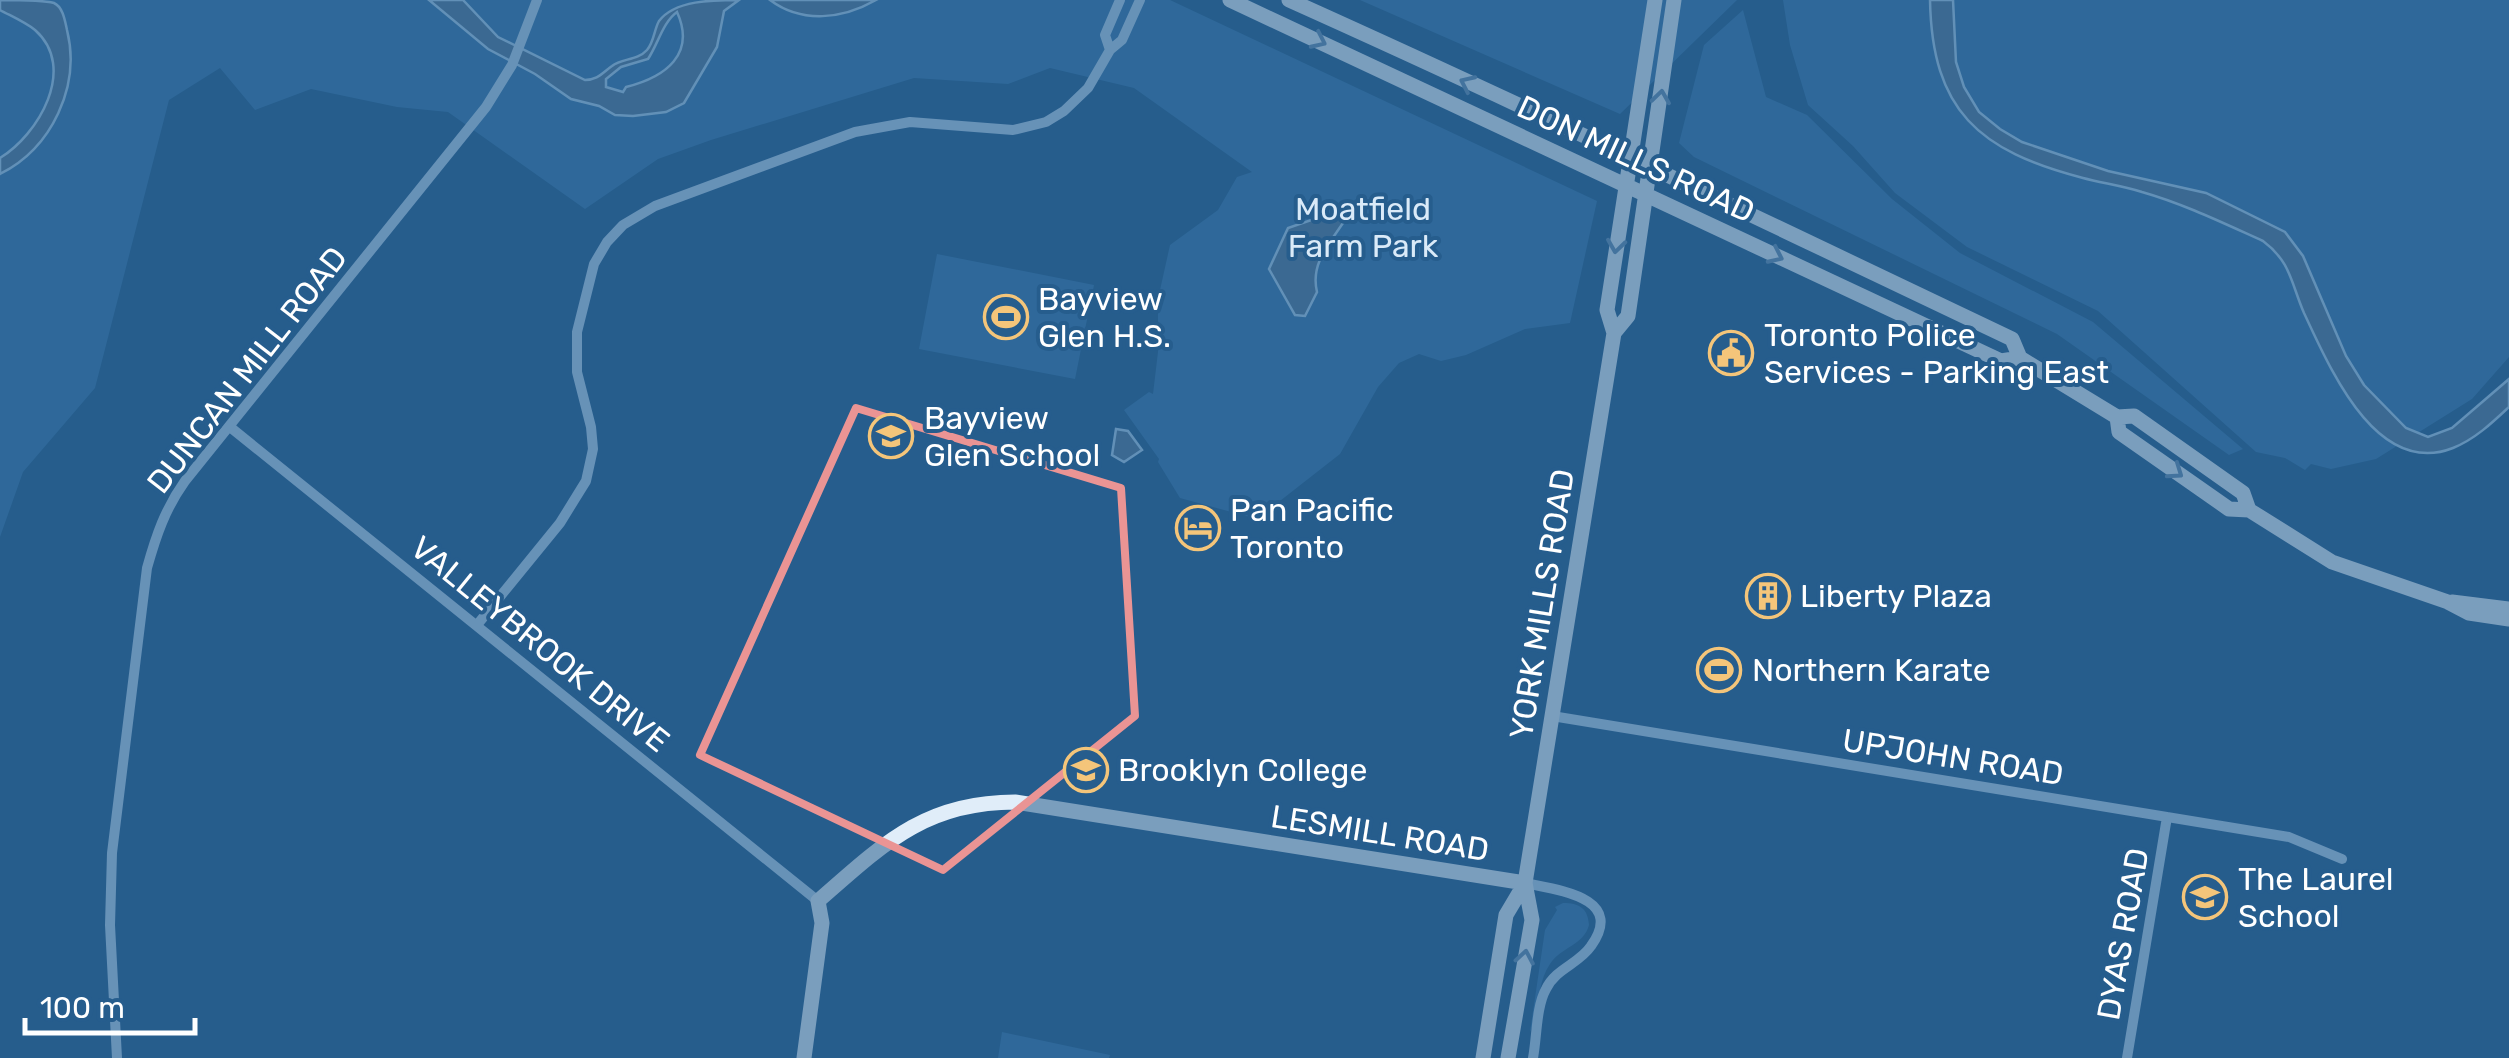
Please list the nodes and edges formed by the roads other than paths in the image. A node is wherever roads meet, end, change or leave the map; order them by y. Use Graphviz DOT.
graph roads {
  1 [pos="537,0"];
  2 [pos="1120,0"];
  3 [pos="1140,0"];
  4 [pos="1230,0"];
  5 [pos="1289,0"];
  6 [pos="1654,0"];
  7 [pos="1674,0"];
  8 [pos="1110,50"];
  9 [pos="1630,160"];
  10 [pos="1650,169"];
  11 [pos="1626,183"];
  12 [pos="1646,193"];
  13 [pos="1839,256"];
  14 [pos="1825,278"];
  15 [pos="1952,311"];
  16 [pos="1614,332"];
  17 [pos="1942,333"];
  18 [pos="2020,358"];
  19 [pos="230,427"];
  20 [pos="2448,602"];
  21 [pos="2509,609"];
  22 [pos="2509,619"];
  23 [pos="478,625"];
  24 [pos="1552,716"];
  25 [pos="2167,817"];
  26 [pos="2342,859"];
  27 [pos="1525,884"];
  28 [pos="818,901"];
  29 [pos="118,1058"];
  30 [pos="804,1058"];
  31 [pos="1483,1058"];
  32 [pos="1508,1058"];
  33 [pos="1534,1058"];
  34 [pos="2127,1058"];
  1 -- 19 [label="street, DUNCAN MILL ROAD"];
  2 -- 8 [label="street"];
  3 -- 8 [label="street"];
  4 -- 11 [label="main road, DON MILLS ROAD, one-way"];
  9 -- 5 [label="main road, DON MILLS ROAD, one-way"];
  6 -- 9 [label="main road, YORK MILLS ROAD"];
  10 -- 7 [label="main road, YORK MILLS ROAD, one-way"];
  8 -- 23 [label="street"];
  9 -- 10 [label="main road, DON MILLS ROAD"];
  9 -- 11 [label="main road, YORK MILLS ROAD"];
  10 -- 12 [label="main road, YORK MILLS ROAD"];
  10 -- 13 [label="main road, DON MILLS ROAD"];
  11 -- 12 [label="main road, DON MILLS ROAD"];
  11 -- 16 [label="main road, YORK MILLS ROAD, one-way"];
  12 -- 14 [label="main road, DON MILLS ROAD, one-way"];
  12 -- 16 [label="main road, YORK MILLS ROAD"];
  13 -- 14 [label="main road"];
  13 -- 15 [label="main road, DON MILLS ROAD"];
  14 -- 17 [label="main road, DON MILLS ROAD"];
  15 -- 17 [label="main road"];
  15 -- 18 [label="main road, DON MILLS ROAD"];
  16 -- 24 [label="main road, YORK MILLS ROAD"];
  17 -- 18 [label="main road, DON MILLS ROAD"];
  18 -- 20 [label="main road, DON MILLS ROAD"];
  19 -- 23 [label="street, VALLEYBROOK DRIVE"];
  19 -- 29 [label="street, DUNCAN MILL ROAD"];
  20 -- 21 [label="main road, DON MILLS ROAD"];
  20 -- 22 [label="main road, DON MILLS ROAD"];
  23 -- 28 [label="street, VALLEYBROOK DRIVE"];
  24 -- 25 [label="street, UPJOHN ROAD"];
  24 -- 27 [label="main road, YORK MILLS ROAD"];
  25 -- 26 [label="street, UPJOHN ROAD"];
  25 -- 34 [label="street, DYAS ROAD"];
  27 -- 28 [label="main road, LESMILL ROAD"];
  27 -- 31 [label="main road, YORK MILLS ROAD"];
  32 -- 27 [label="main road, YORK MILLS ROAD, one-way"];
  27 -- 33 [label="street"];
  28 -- 30 [label="main road"];
}
